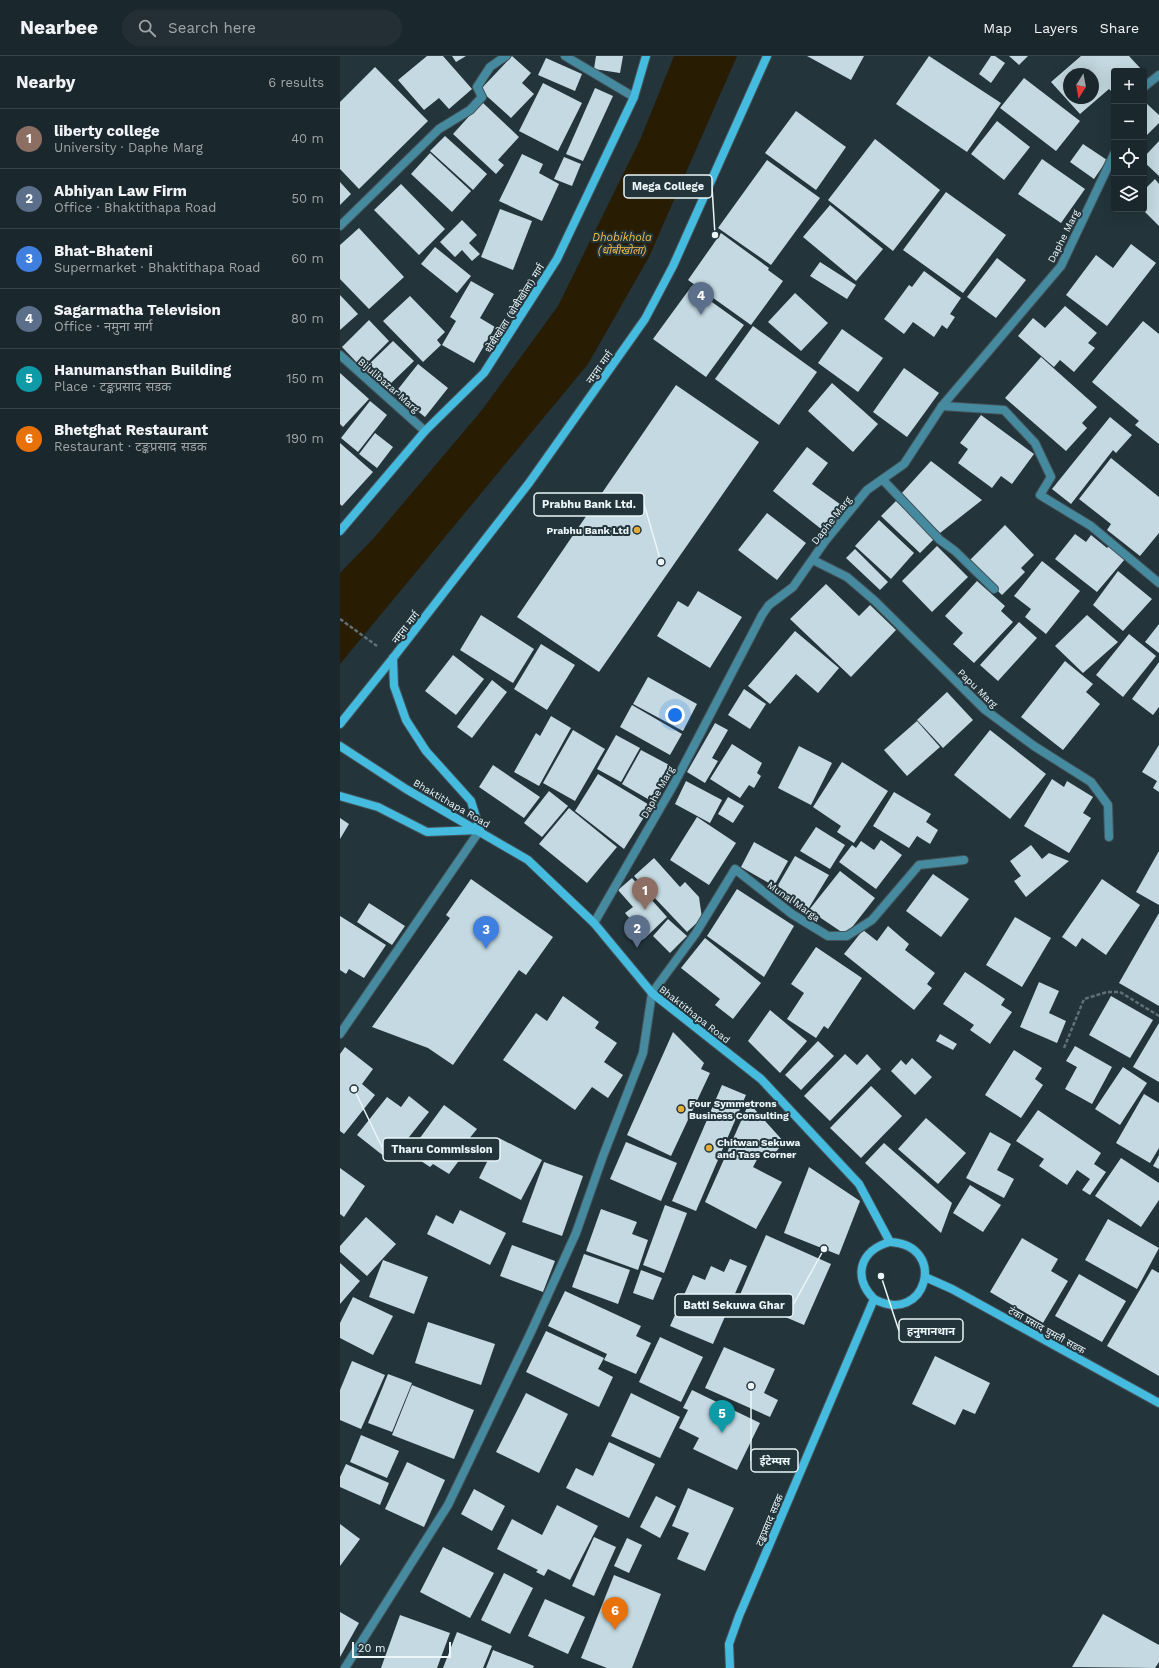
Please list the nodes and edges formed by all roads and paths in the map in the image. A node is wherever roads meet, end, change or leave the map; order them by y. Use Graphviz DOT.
graph roads {
  1 [pos="506,56"];
  2 [pos="565,56"];
  3 [pos="646,56"];
  4 [pos="767,56"];
  5 [pos="1159,75"];
  6 [pos="1147,85"];
  7 [pos="634,97"];
  8 [pos="1111,160"];
  9 [pos="340,226"];
  10 [pos="340,355"];
  11 [pos="942,406"];
  12 [pos="425,431"];
  13 [pos="883,480"];
  14 [pos="340,531"];
  15 [pos="813,560"];
  16 [pos="1159,583"];
  17 [pos="994,589"];
  18 [pos="340,619"];
  19 [pos="393,658"];
  20 [pos="340,724"];
  21 [pos="340,746"];
  22 [pos="340,796"];
  23 [pos="480,830"];
  24 [pos="1109,837"];
  25 [pos="964,860"];
  26 [pos="594,923"];
  27 [pos="652,993"];
  28 [pos="1159,1016"];
  29 [pos="340,1034"];
  30 [pos="1064,1048"];
  31 [pos="890,1242"];
  32 [pos="926,1277"];
  33 [pos="874,1299"];
  34 [pos="1159,1403"];
  35 [pos="345,1668"];
  36 [pos="730,1668"];
  1 -- 9 [label="street"];
  2 -- 7 [label="street"];
  3 -- 7 [label="street, धोबीखोला (धोबीखोला) मार्ग"];
  4 -- 19 [label="street, नमुना मार्ग"];
  5 -- 6 [label="street"];
  7 -- 12 [label="street, धोबीखोला (धोबीखोला) मार्ग"];
  8 -- 11 [label="street, Daphe Marg"];
  10 -- 12 [label="street, Bijulibazar Marg"];
  11 -- 13 [label="street, Daphe Marg"];
  11 -- 16 [label="street"];
  12 -- 14 [label="street, धोबीखोला (धोबीखोला) मार्ग"];
  13 -- 15 [label="street, Daphe Marg"];
  13 -- 17 [label="street"];
  15 -- 24 [label="street, Papu Marg"];
  15 -- 26 [label="street, Daphe Marg"];
  18 -- 19 [label="path"];
  19 -- 20 [label="street, नमुना मार्ग"];
  19 -- 23 [label="street"];
  21 -- 23 [label="street, Bhaktithapa Road"];
  22 -- 23 [label="street"];
  23 -- 26 [label="street, Bhaktithapa Road"];
  23 -- 29 [label="street"];
  25 -- 27 [label="street, Munal Marga"];
  26 -- 27 [label="street, Bhaktithapa Road"];
  27 -- 31 [label="street, Bhaktithapa Road"];
  27 -- 35 [label="street"];
  28 -- 30 [label="path"];
  31 -- 32 [label="street"];
  31 -- 33 [label="street"];
  32 -- 33 [label="street"];
  32 -- 34 [label="street, टंका प्रसाद घुमती सडक"];
  33 -- 36 [label="street, टङ्कप्रसाद सडक"];
}
